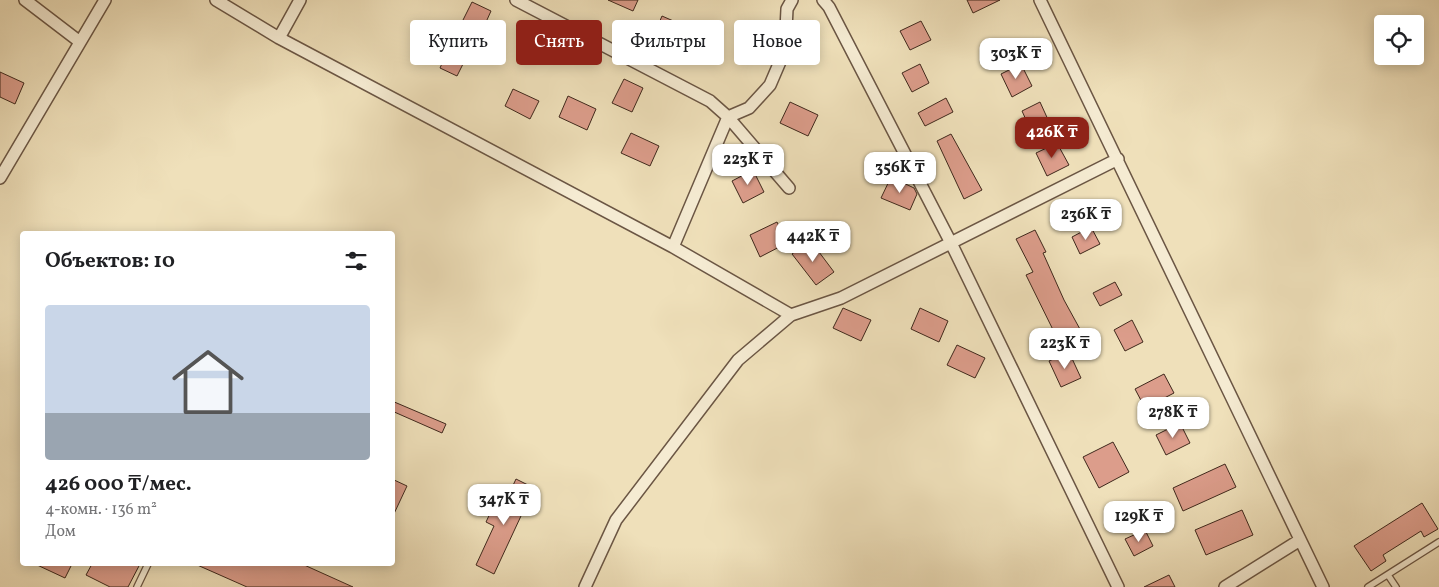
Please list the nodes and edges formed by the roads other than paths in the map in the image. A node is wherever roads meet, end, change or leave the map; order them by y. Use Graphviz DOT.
graph roads {
  1 [pos="25,0"];
  2 [pos="105,0"];
  3 [pos="216,0"];
  4 [pos="300,0"];
  5 [pos="516,0"];
  6 [pos="792,0"];
  7 [pos="823,0"];
  8 [pos="1040,0"];
  9 [pos="279,38"];
  10 [pos="80,42"];
  11 [pos="728,117"];
  12 [pos="1118,159"];
  13 [pos="0,178"];
  14 [pos="789,188"];
  15 [pos="951,243"];
  16 [pos="673,247"];
  17 [pos="791,315"];
  18 [pos="1300,540"];
  19 [pos="1439,542"];
  20 [pos="147,566"];
  21 [pos="1388,575"];
  22 [pos="137,587"];
  23 [pos="585,587"];
  24 [pos="1118,587"];
  25 [pos="1225,587"];
  26 [pos="1322,587"];
  27 [pos="1368,587"];
  28 [pos="1396,587"];
  1 -- 10 [label="street"];
  2 -- 10 [label="street"];
  3 -- 9 [label="street"];
  4 -- 9 [label="street"];
  5 -- 11 [label="street"];
  6 -- 11 [label="street"];
  7 -- 15 [label="street"];
  8 -- 12 [label="street"];
  9 -- 16 [label="street"];
  10 -- 13 [label="street"];
  11 -- 14 [label="street"];
  11 -- 16 [label="street"];
  12 -- 15 [label="street"];
  12 -- 18 [label="street"];
  15 -- 17 [label="street"];
  15 -- 24 [label="street"];
  16 -- 17 [label="street"];
  17 -- 23 [label="street"];
  18 -- 25 [label="street"];
  18 -- 26 [label="street"];
  19 -- 21 [label="lane"];
  20 -- 22 [label="lane"];
  21 -- 27 [label="lane"];
  21 -- 28 [label="lane"];
}
